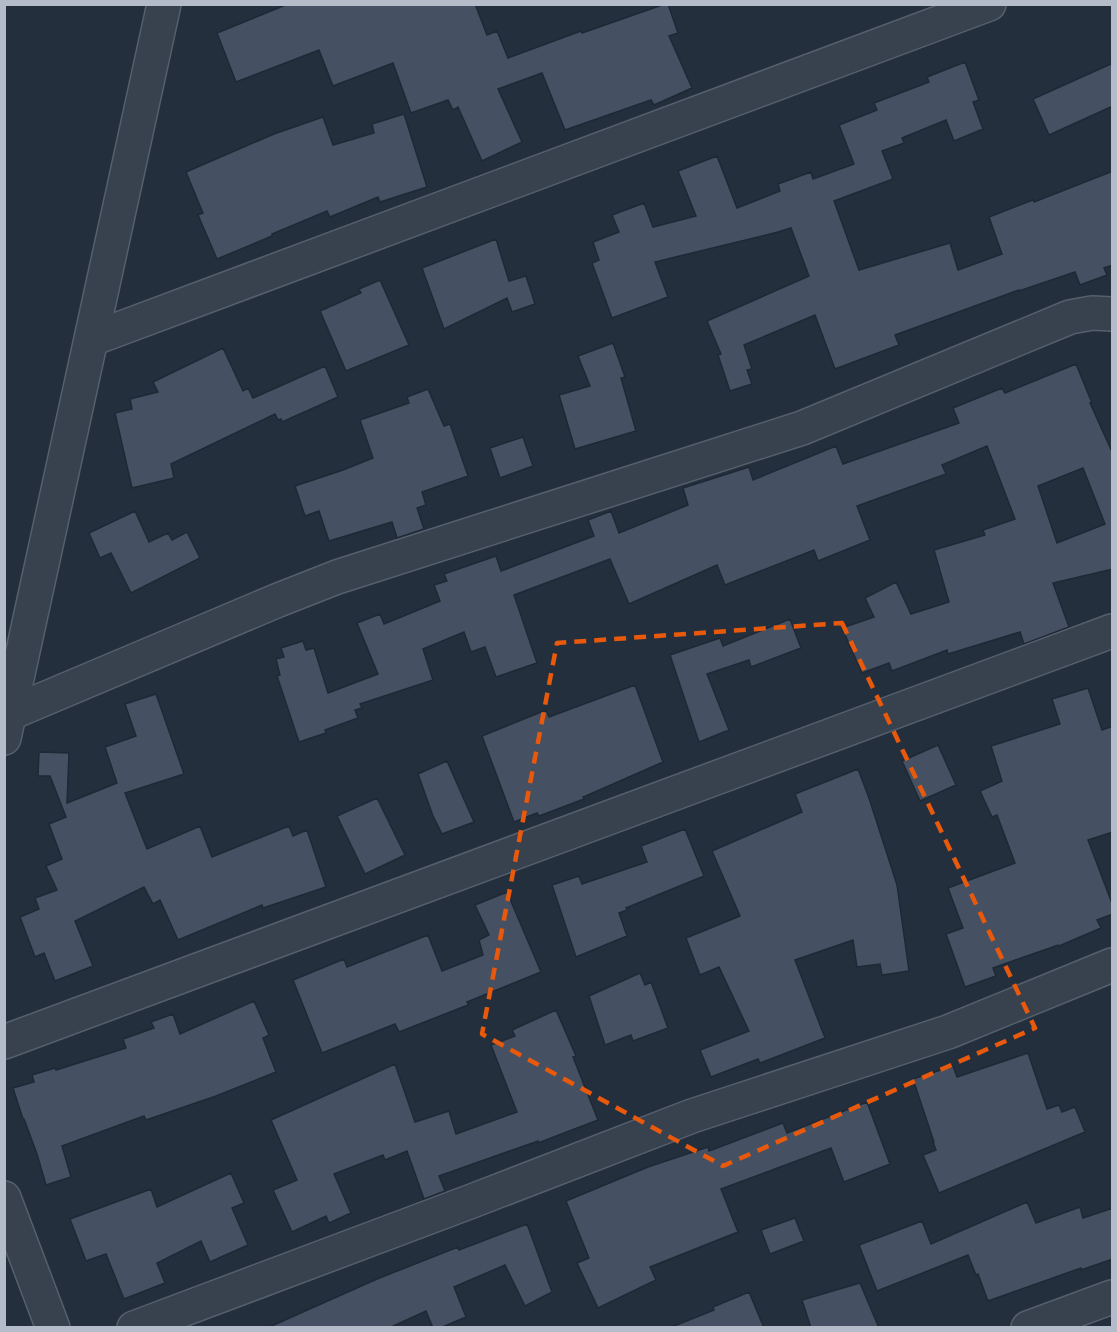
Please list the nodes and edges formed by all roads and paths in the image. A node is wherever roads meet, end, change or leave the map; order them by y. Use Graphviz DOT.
graph roads {
  1 [pos="164,4"];
  2 [pos="989,4"];
  3 [pos="1113,314"];
  4 [pos="92,339"];
  5 [pos="1113,631"];
  6 [pos="8,726"];
  7 [pos="1113,966"];
  8 [pos="4,1042"];
  9 [pos="4,1198"];
  10 [pos="1113,1297"];
  11 [pos="53,1328"];
  12 [pos="134,1328"];
  13 [pos="1028,1328"];
  1 -- 4 [label="street"];
  2 -- 4 [label="street"];
  3 -- 6 [label="street"];
  4 -- 6 [label="street"];
  5 -- 8 [label="street"];
  7 -- 12 [label="street"];
  9 -- 11 [label="street"];
  10 -- 13 [label="street"];
}
